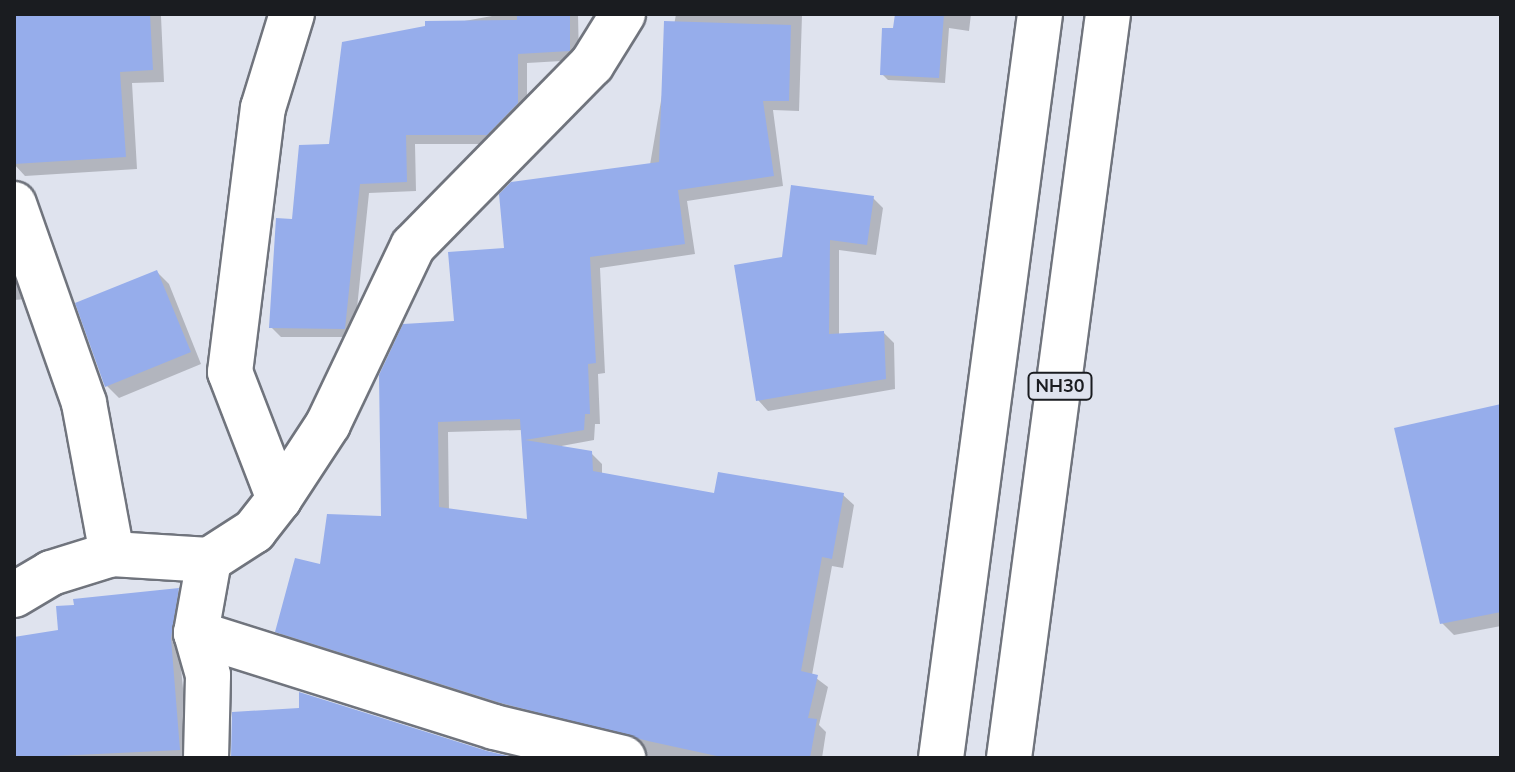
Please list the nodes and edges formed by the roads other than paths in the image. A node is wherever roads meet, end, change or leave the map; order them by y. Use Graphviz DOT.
graph roads {
  1 [pos="292,14"];
  2 [pos="623,14"];
  3 [pos="1040,14"];
  4 [pos="1108,14"];
  5 [pos="14,204"];
  6 [pos="279,499"];
  7 [pos="112,554"];
  8 [pos="209,560"];
  9 [pos="14,595"];
  10 [pos="196,633"];
  11 [pos="206,758"];
  12 [pos="623,758"];
  13 [pos="941,758"];
  14 [pos="1009,758"];
  1 -- 6 [label="main road"];
  2 -- 6 [label="main road"];
  3 -- 13 [label="main road"];
  4 -- 14 [label="main road, NH30"];
  5 -- 7 [label="main road"];
  6 -- 8 [label="main road"];
  7 -- 8 [label="main road"];
  7 -- 9 [label="main road"];
  8 -- 10 [label="main road"];
  10 -- 11 [label="main road"];
  10 -- 12 [label="main road"];
}
